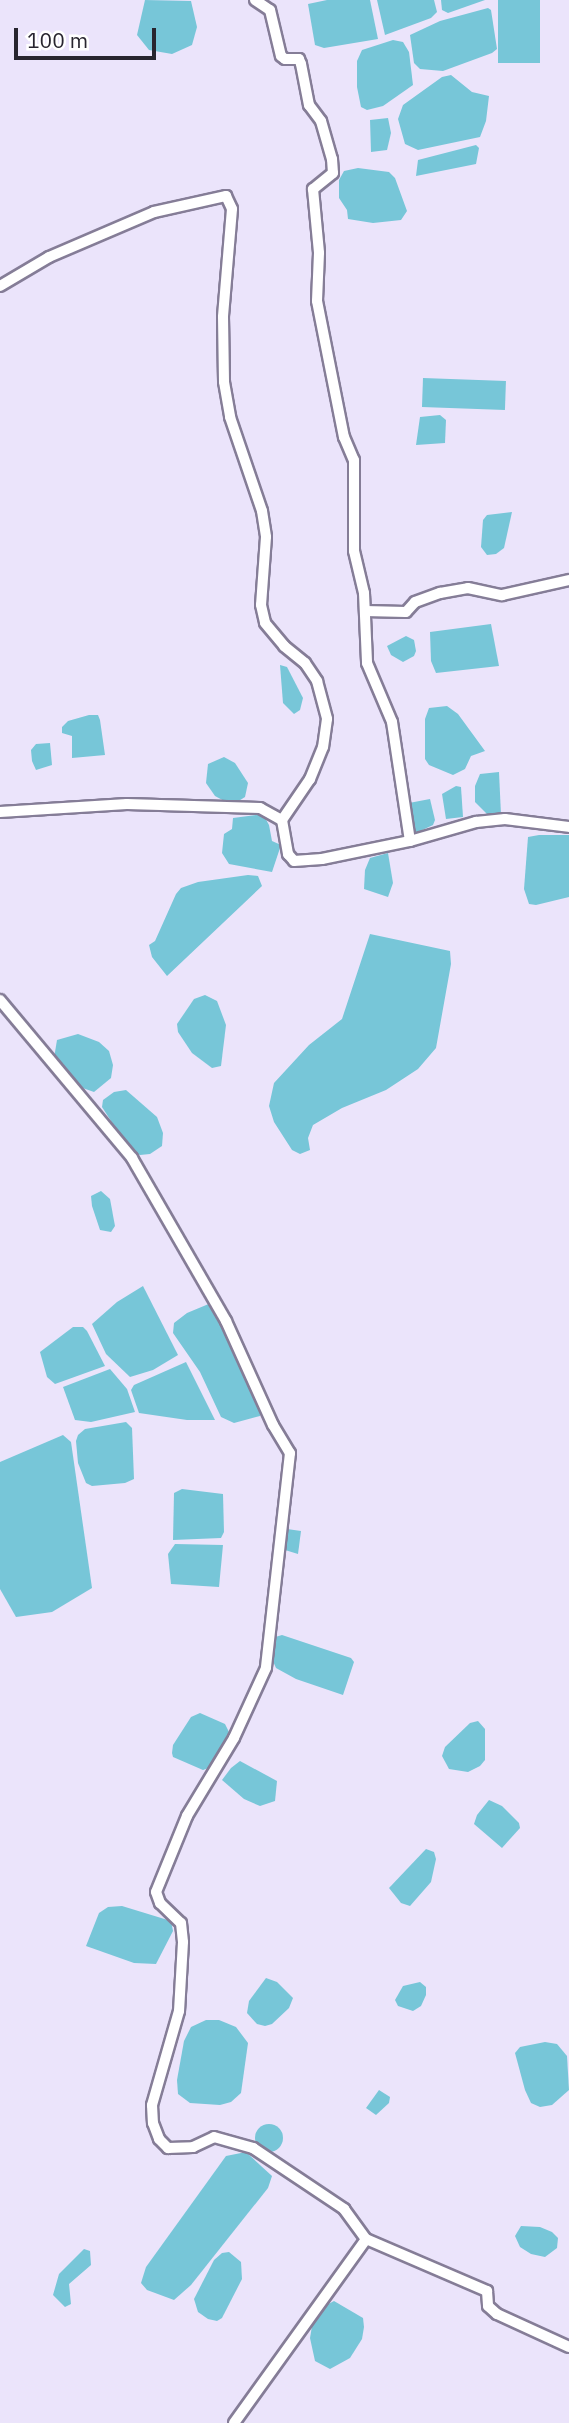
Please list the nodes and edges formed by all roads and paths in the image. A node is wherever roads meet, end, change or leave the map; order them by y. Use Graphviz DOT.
graph roads {
  1 [pos="255,0"];
  2 [pos="0,286"];
  3 [pos="569,580"];
  4 [pos="365,611"];
  5 [pos="0,812"];
  6 [pos="282,820"];
  7 [pos="569,827"];
  8 [pos="410,841"];
  9 [pos="0,1000"];
  10 [pos="366,2239"];
  11 [pos="569,2347"];
  12 [pos="234,2423"];
  1 -- 4 [label="street"];
  2 -- 6 [label="street"];
  3 -- 4 [label="street"];
  4 -- 8 [label="street"];
  5 -- 6 [label="street"];
  6 -- 8 [label="street"];
  7 -- 8 [label="street"];
  9 -- 10 [label="street"];
  10 -- 11 [label="street"];
  10 -- 12 [label="street"];
}
